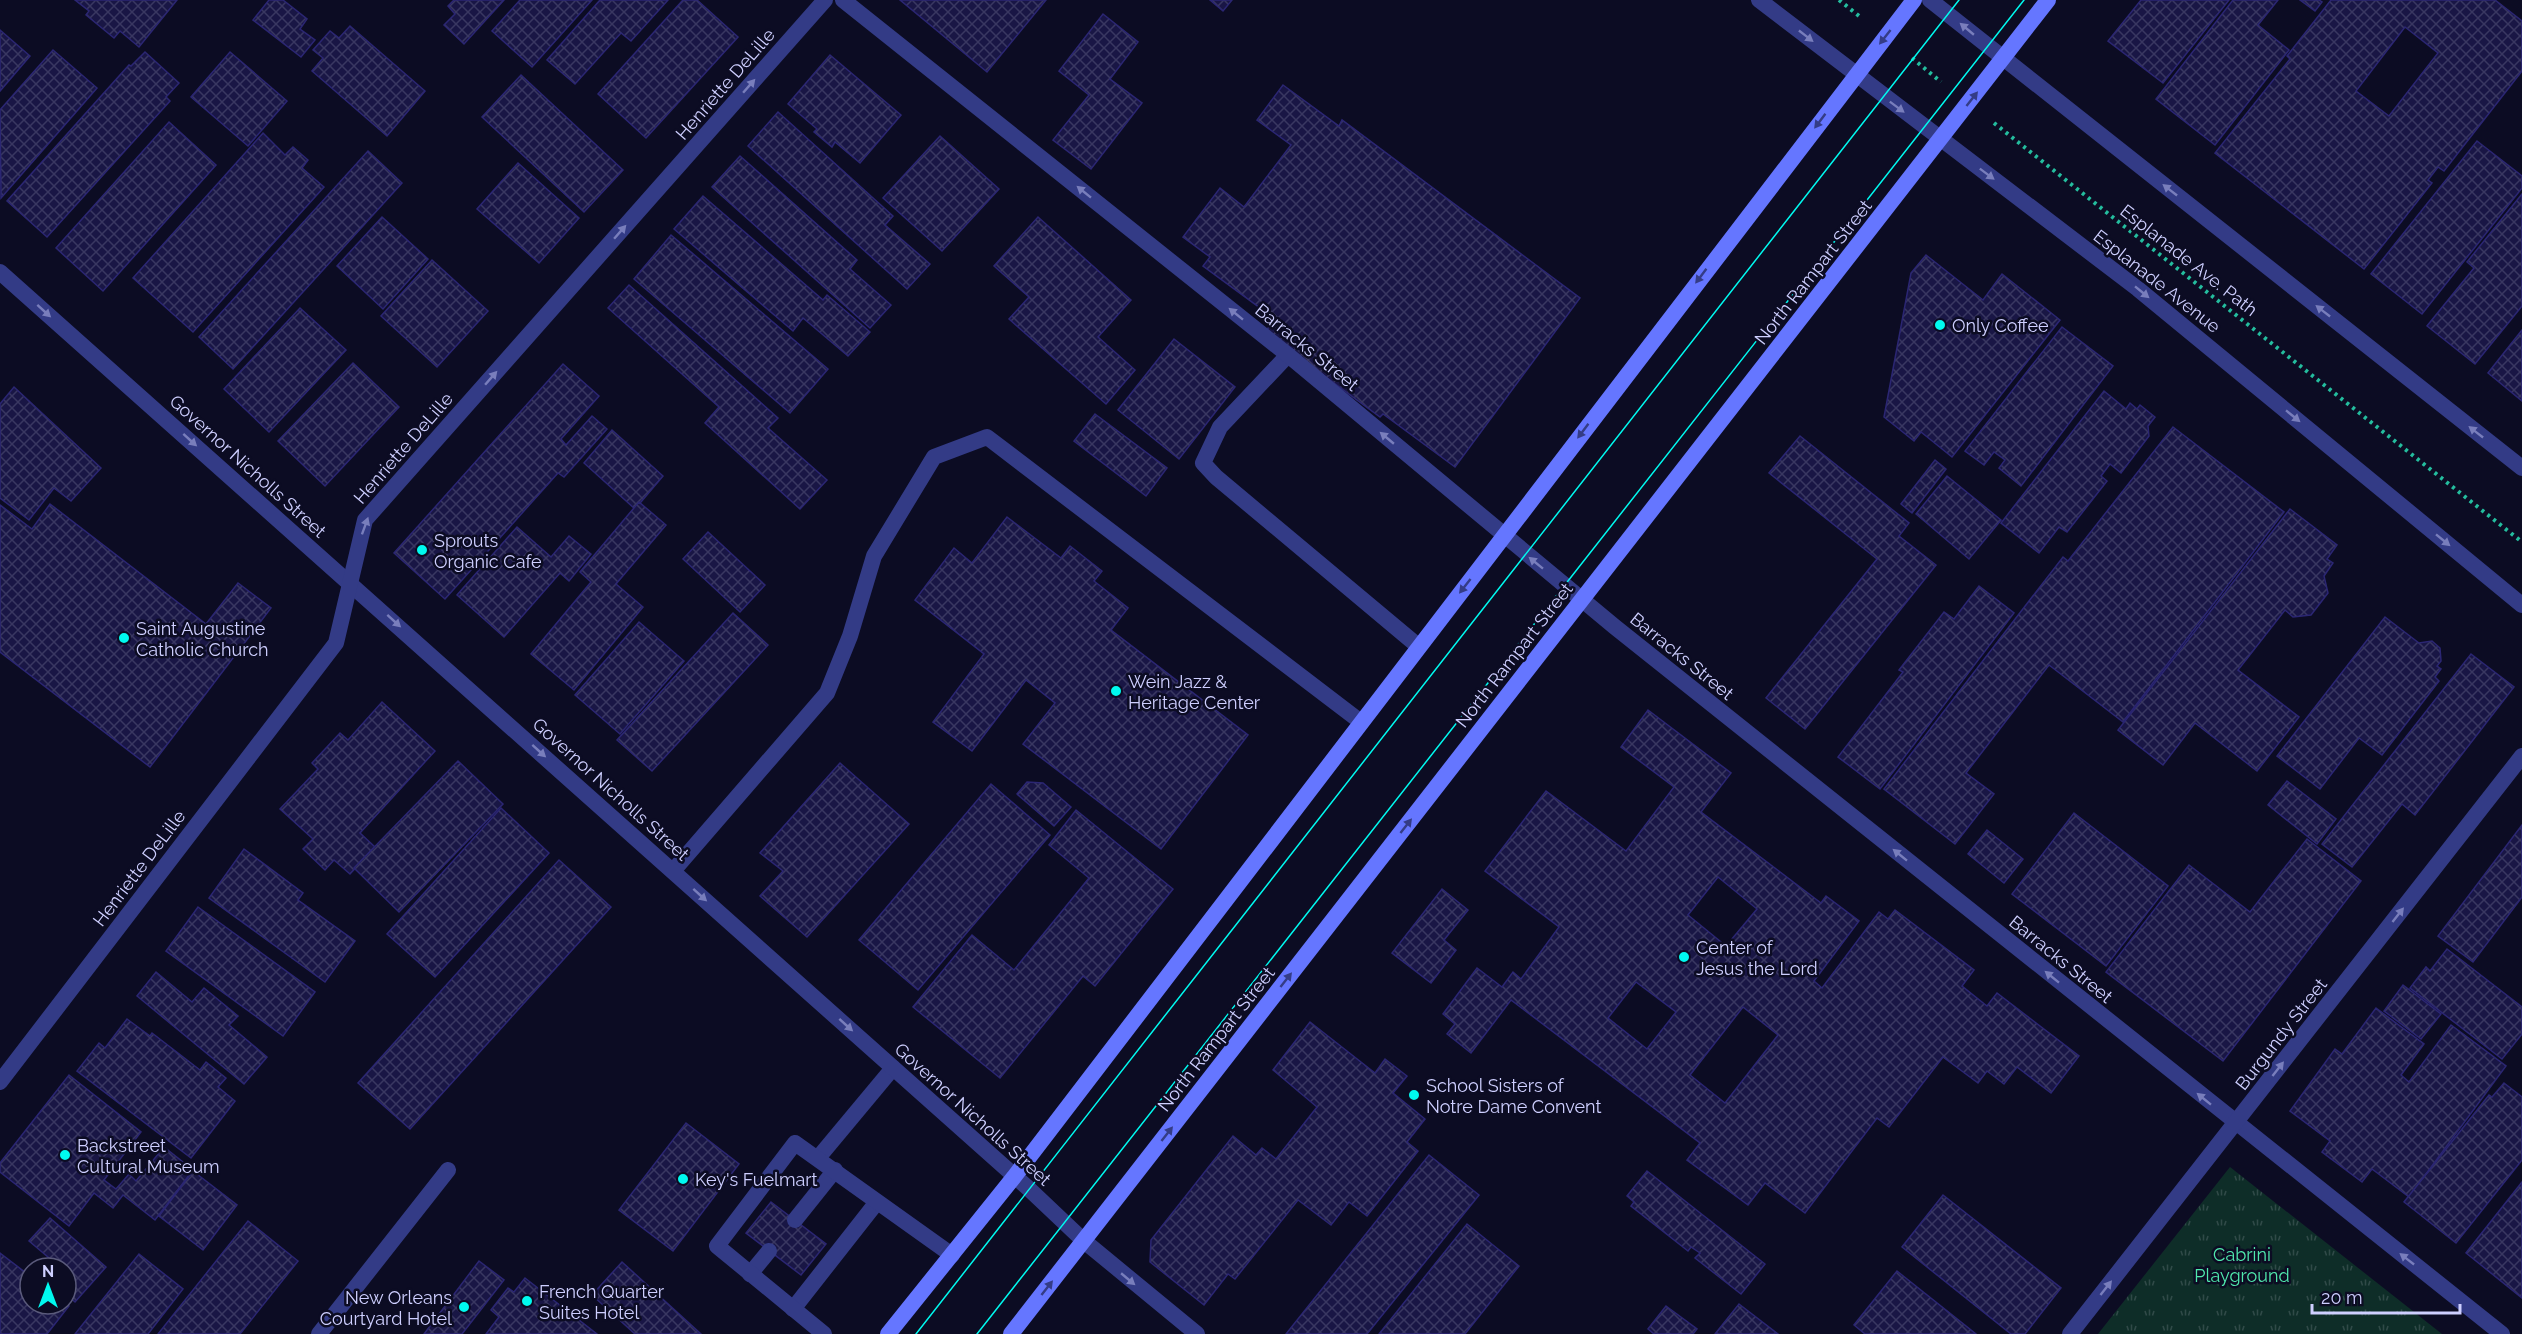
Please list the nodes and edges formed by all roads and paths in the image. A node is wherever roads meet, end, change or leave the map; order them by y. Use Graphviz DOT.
graph roads {
  1 [pos="825,0"];
  2 [pos="843,0"];
  3 [pos="1759,0"];
  4 [pos="1839,0"];
  5 [pos="1914,0"];
  6 [pos="1930,0"];
  7 [pos="2048,0"];
  8 [pos="1885,37"];
  9 [pos="2004,58"];
  10 [pos="1855,74"];
  11 [pos="1969,103"];
  12 [pos="1940,139"];
  13 [pos="0,272"];
  14 [pos="1288,355"];
  15 [pos="2522,468"];
  16 [pos="1503,536"];
  17 [pos="2522,542"];
  18 [pos="350,582"];
  19 [pos="1581,600"];
  20 [pos="2522,605"];
  21 [pos="1418,646"];
  22 [pos="1361,722"];
  23 [pos="2522,756"];
  24 [pos="674,872"];
  25 [pos="893,1068"];
  26 [pos="0,1082"];
  27 [pos="2235,1124"];
  28 [pos="818,1158"];
  29 [pos="448,1170"];
  30 [pos="835,1170"];
  31 [pos="1014,1177"];
  32 [pos="878,1202"];
  33 [pos="795,1220"];
  34 [pos="1084,1241"];
  35 [pos="769,1251"];
  36 [pos="952,1255"];
  37 [pos="750,1274"];
  38 [pos="793,1309"];
  39 [pos="319,1334"];
  40 [pos="824,1334"];
  41 [pos="888,1334"];
  42 [pos="1011,1334"];
  43 [pos="1197,1334"];
  44 [pos="2070,1334"];
  45 [pos="2502,1334"];
  18 -- 1 [label="street, Henriette DeLille, one-way"];
  14 -- 2 [label="street, Barracks Street, one-way"];
  3 -- 10 [label="street, Esplanade Avenue, one-way"];
  4 -- 8 [label="path, Esplanade Ave. Path"];
  5 -- 8 [label="main road"];
  9 -- 6 [label="street, one-way"];
  7 -- 9 [label="main road, North Rampart Street"];
  8 -- 10 [label="main road, one-way"];
  8 -- 11 [label="path, Esplanade Ave. Path"];
  11 -- 9 [label="main road, North Rampart Street, one-way"];
  15 -- 9 [label="street, one-way"];
  10 -- 12 [label="street, Esplanade Avenue, one-way"];
  10 -- 16 [label="main road, one-way"];
  11 -- 12 [label="main road, North Rampart Street"];
  11 -- 17 [label="path, Esplanade Ave. Path"];
  12 -- 19 [label="main road, North Rampart Street"];
  12 -- 20 [label="street, Esplanade Avenue, one-way"];
  13 -- 18 [label="street, Governor Nicholls Street, one-way"];
  16 -- 14 [label="street, Barracks Street, one-way"];
  14 -- 21 [label="street"];
  19 -- 16 [label="street, Barracks Street, one-way"];
  16 -- 21 [label="main road, one-way"];
  18 -- 24 [label="street, Governor Nicholls Street, one-way"];
  18 -- 26 [label="street, Henriette DeLille"];
  27 -- 19 [label="street, Barracks Street, one-way"];
  34 -- 19 [label="main road, North Rampart Street, one-way"];
  21 -- 22 [label="main road"];
  22 -- 24 [label="street"];
  22 -- 31 [label="main road"];
  27 -- 23 [label="street, Burgundy Street, one-way"];
  24 -- 25 [label="street, Governor Nicholls Street, one-way"];
  25 -- 28 [label="street"];
  25 -- 31 [label="street, Governor Nicholls Street"];
  44 -- 27 [label="street, Burgundy Street, one-way"];
  45 -- 27 [label="street, Barracks Street, one-way"];
  28 -- 30 [label="street"];
  28 -- 37 [label="street"];
  29 -- 39 [label="street"];
  30 -- 32 [label="street"];
  30 -- 33 [label="street"];
  31 -- 34 [label="street, Governor Nicholls Street"];
  31 -- 36 [label="main road"];
  32 -- 36 [label="street"];
  32 -- 38 [label="street"];
  42 -- 34 [label="main road, North Rampart Street, one-way"];
  34 -- 43 [label="street, Governor Nicholls Street, one-way"];
  35 -- 37 [label="street"];
  36 -- 41 [label="main road"];
  37 -- 38 [label="street"];
  38 -- 40 [label="street"];
}
